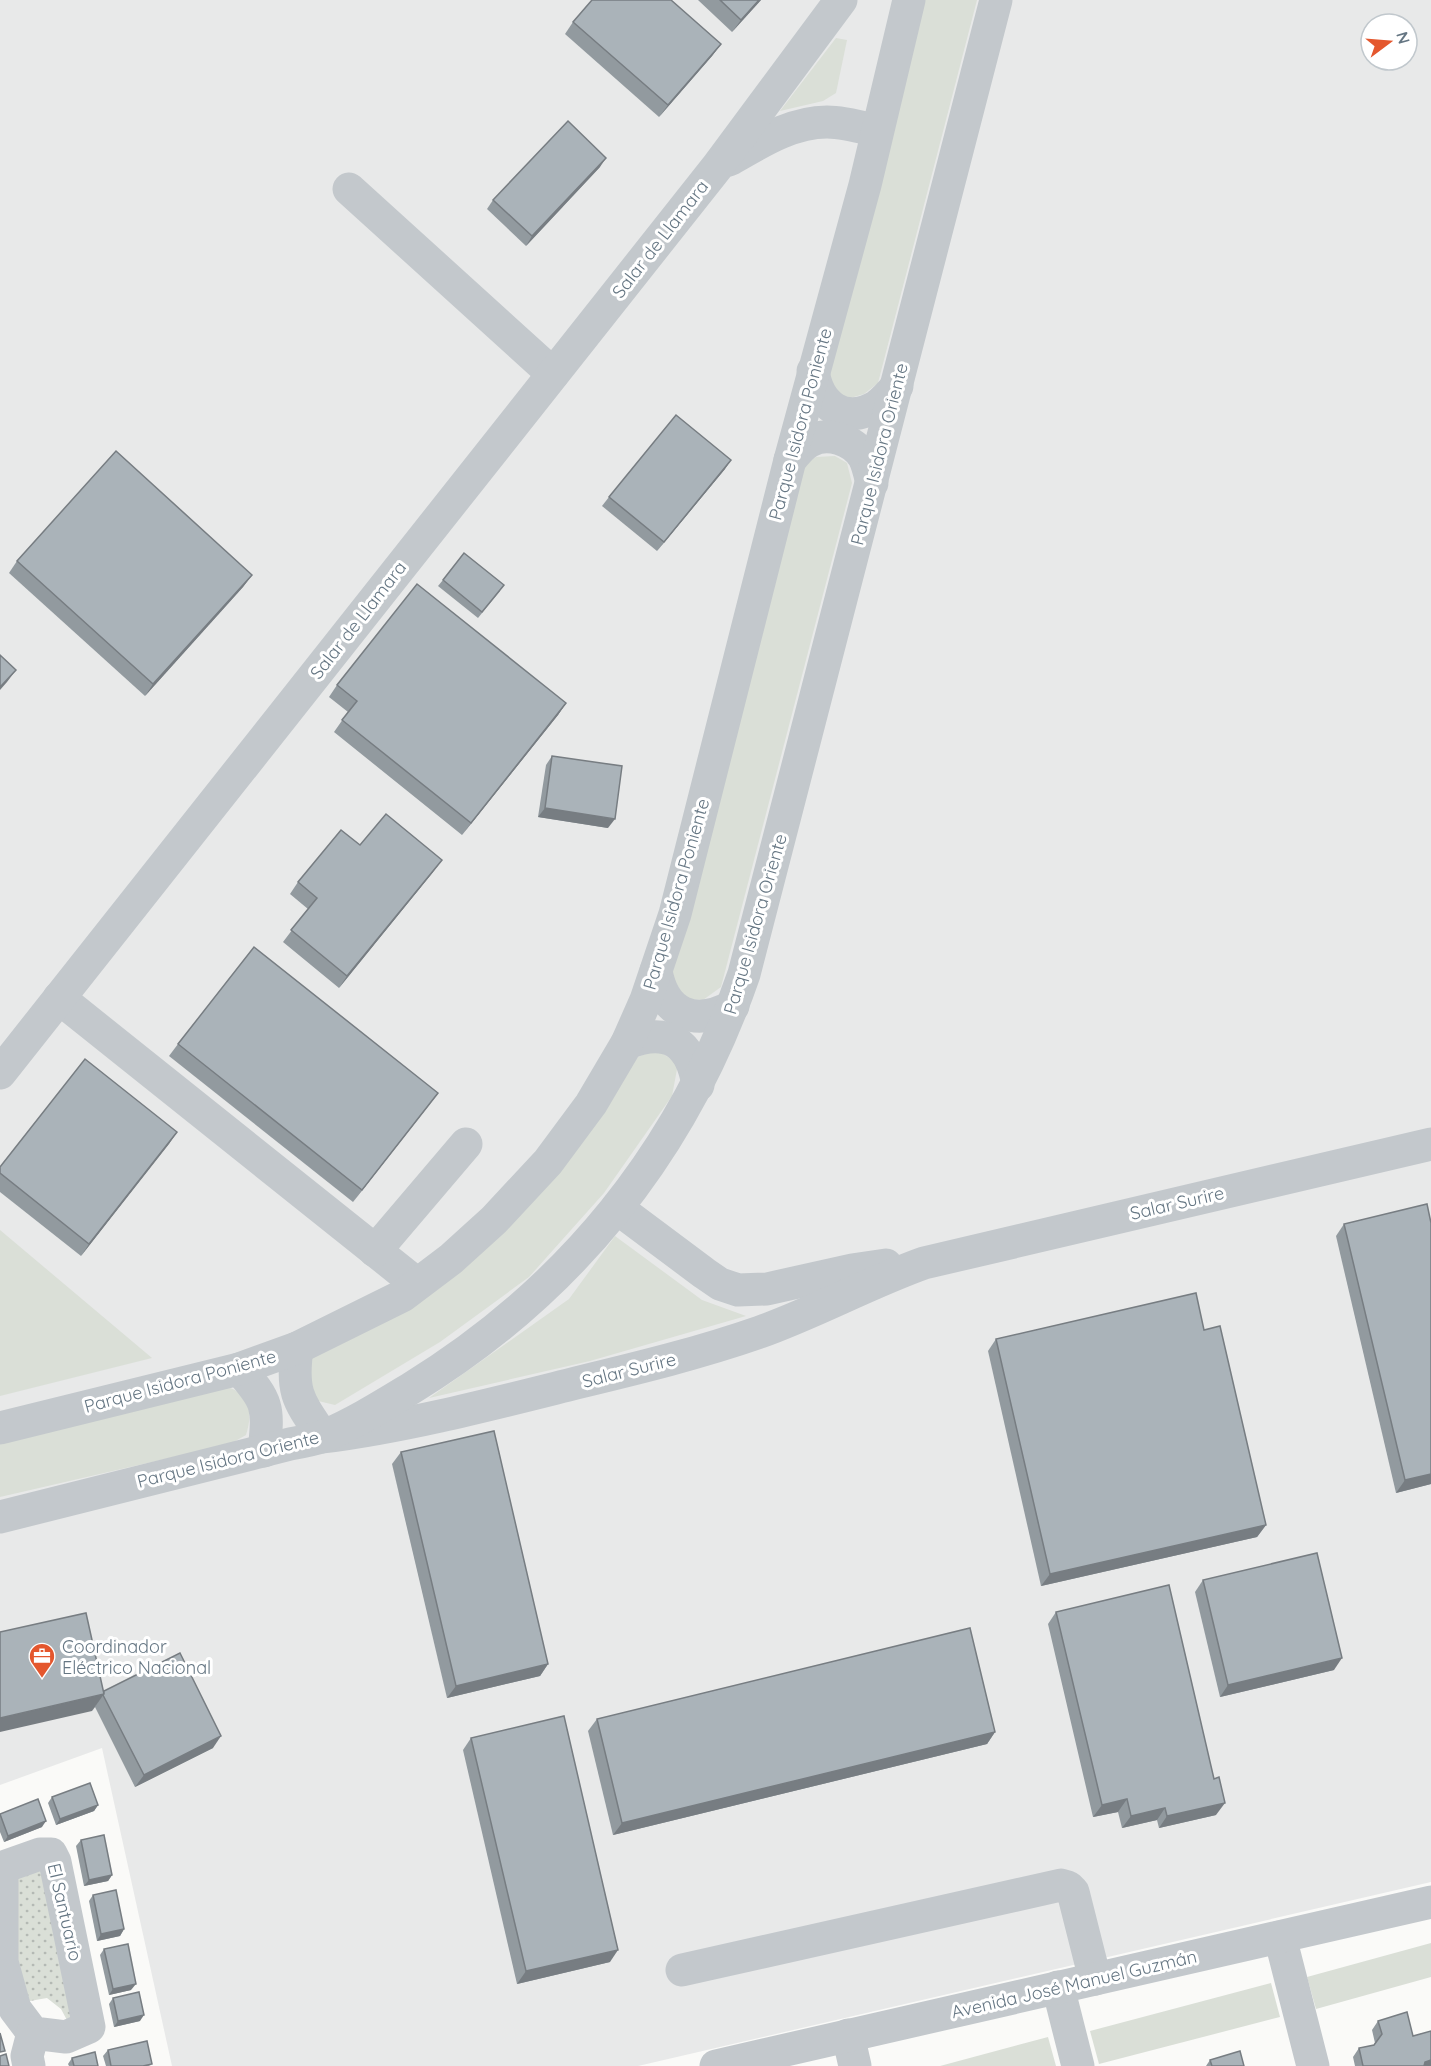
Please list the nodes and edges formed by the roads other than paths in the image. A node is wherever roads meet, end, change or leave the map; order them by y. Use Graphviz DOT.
graph roads {
  1 [pos="841,0"];
  2 [pos="909,0"];
  3 [pos="996,0"];
  4 [pos="878,131"];
  5 [pos="717,167"];
  6 [pos="349,189"];
  7 [pos="813,371"];
  8 [pos="553,374"];
  9 [pos="897,386"];
  10 [pos="790,460"];
  11 [pos="872,483"];
  12 [pos="656,971"];
  13 [pos="59,998"];
  14 [pos="733,1006"];
  15 [pos="627,1043"];
  16 [pos="0,1073"];
  17 [pos="698,1084"];
  18 [pos="466,1144"];
  19 [pos="1431,1144"];
  20 [pos="617,1208"];
  21 [pos="375,1251"];
  22 [pos="924,1263"];
  23 [pos="417,1284"];
  24 [pos="297,1348"];
  25 [pos="239,1369"];
  26 [pos="0,1428"];
  27 [pos="322,1437"];
  28 [pos="264,1451"];
  29 [pos="0,1517"];
  30 [pos="1431,1902"];
  31 [pos="1280,1937"];
  32 [pos="682,1970"];
  33 [pos="1095,1979"];
  34 [pos="1058,1987"];
  35 [pos="33,2034"];
  36 [pos="851,2051"];
  37 [pos="29,2066"];
  38 [pos="716,2066"];
  39 [pos="1078,2066"];
  40 [pos="1313,2066"];
  1 -- 5 [label="street, Salar de Llamara"];
  2 -- 4 [label="street, Parque Isidora Poniente"];
  3 -- 9 [label="street, Parque Isidora Oriente"];
  4 -- 5 [label="street, Salar de Llamara"];
  4 -- 7 [label="street, Parque Isidora Poniente"];
  5 -- 8 [label="street, Salar de Llamara"];
  6 -- 8 [label="street"];
  7 -- 9 [label="street"];
  7 -- 10 [label="street, Parque Isidora Poniente"];
  8 -- 13 [label="street, Salar de Llamara"];
  9 -- 11 [label="street, Parque Isidora Oriente"];
  10 -- 11 [label="street"];
  10 -- 12 [label="street, Parque Isidora Poniente"];
  11 -- 14 [label="street, Parque Isidora Oriente"];
  12 -- 14 [label="street"];
  12 -- 15 [label="street, Parque Isidora Poniente"];
  13 -- 16 [label="street, Salar de Llamara"];
  13 -- 21 [label="street"];
  14 -- 17 [label="street, Parque Isidora Oriente"];
  15 -- 17 [label="street"];
  15 -- 23 [label="street, Parque Isidora Poniente"];
  17 -- 20 [label="street, Parque Isidora Oriente"];
  18 -- 21 [label="street"];
  19 -- 22 [label="street, Salar Surire"];
  20 -- 22 [label="street, Salar Surire"];
  20 -- 27 [label="street, Parque Isidora Oriente"];
  21 -- 23 [label="street"];
  22 -- 27 [label="street, Salar Surire"];
  23 -- 24 [label="street, Parque Isidora Poniente"];
  24 -- 25 [label="street, Parque Isidora Poniente"];
  24 -- 27 [label="street"];
  25 -- 26 [label="street, Parque Isidora Poniente"];
  25 -- 28 [label="street"];
  27 -- 28 [label="street, Parque Isidora Oriente"];
  28 -- 29 [label="street, Parque Isidora Oriente"];
  30 -- 31 [label="street, Avenida José Manuel Guzmán"];
  31 -- 33 [label="street, Avenida José Manuel Guzmán"];
  31 -- 40 [label="street"];
  32 -- 33 [label="street"];
  33 -- 34 [label="street, Avenida José Manuel Guzmán"];
  34 -- 36 [label="street, Avenida José Manuel Guzmán"];
  34 -- 39 [label="street"];
  35 -- 35 [label="street, El Santuario"];
  35 -- 37 [label="street"];
  36 -- 38 [label="street, Avenida José Manuel Guzmán"];
}
